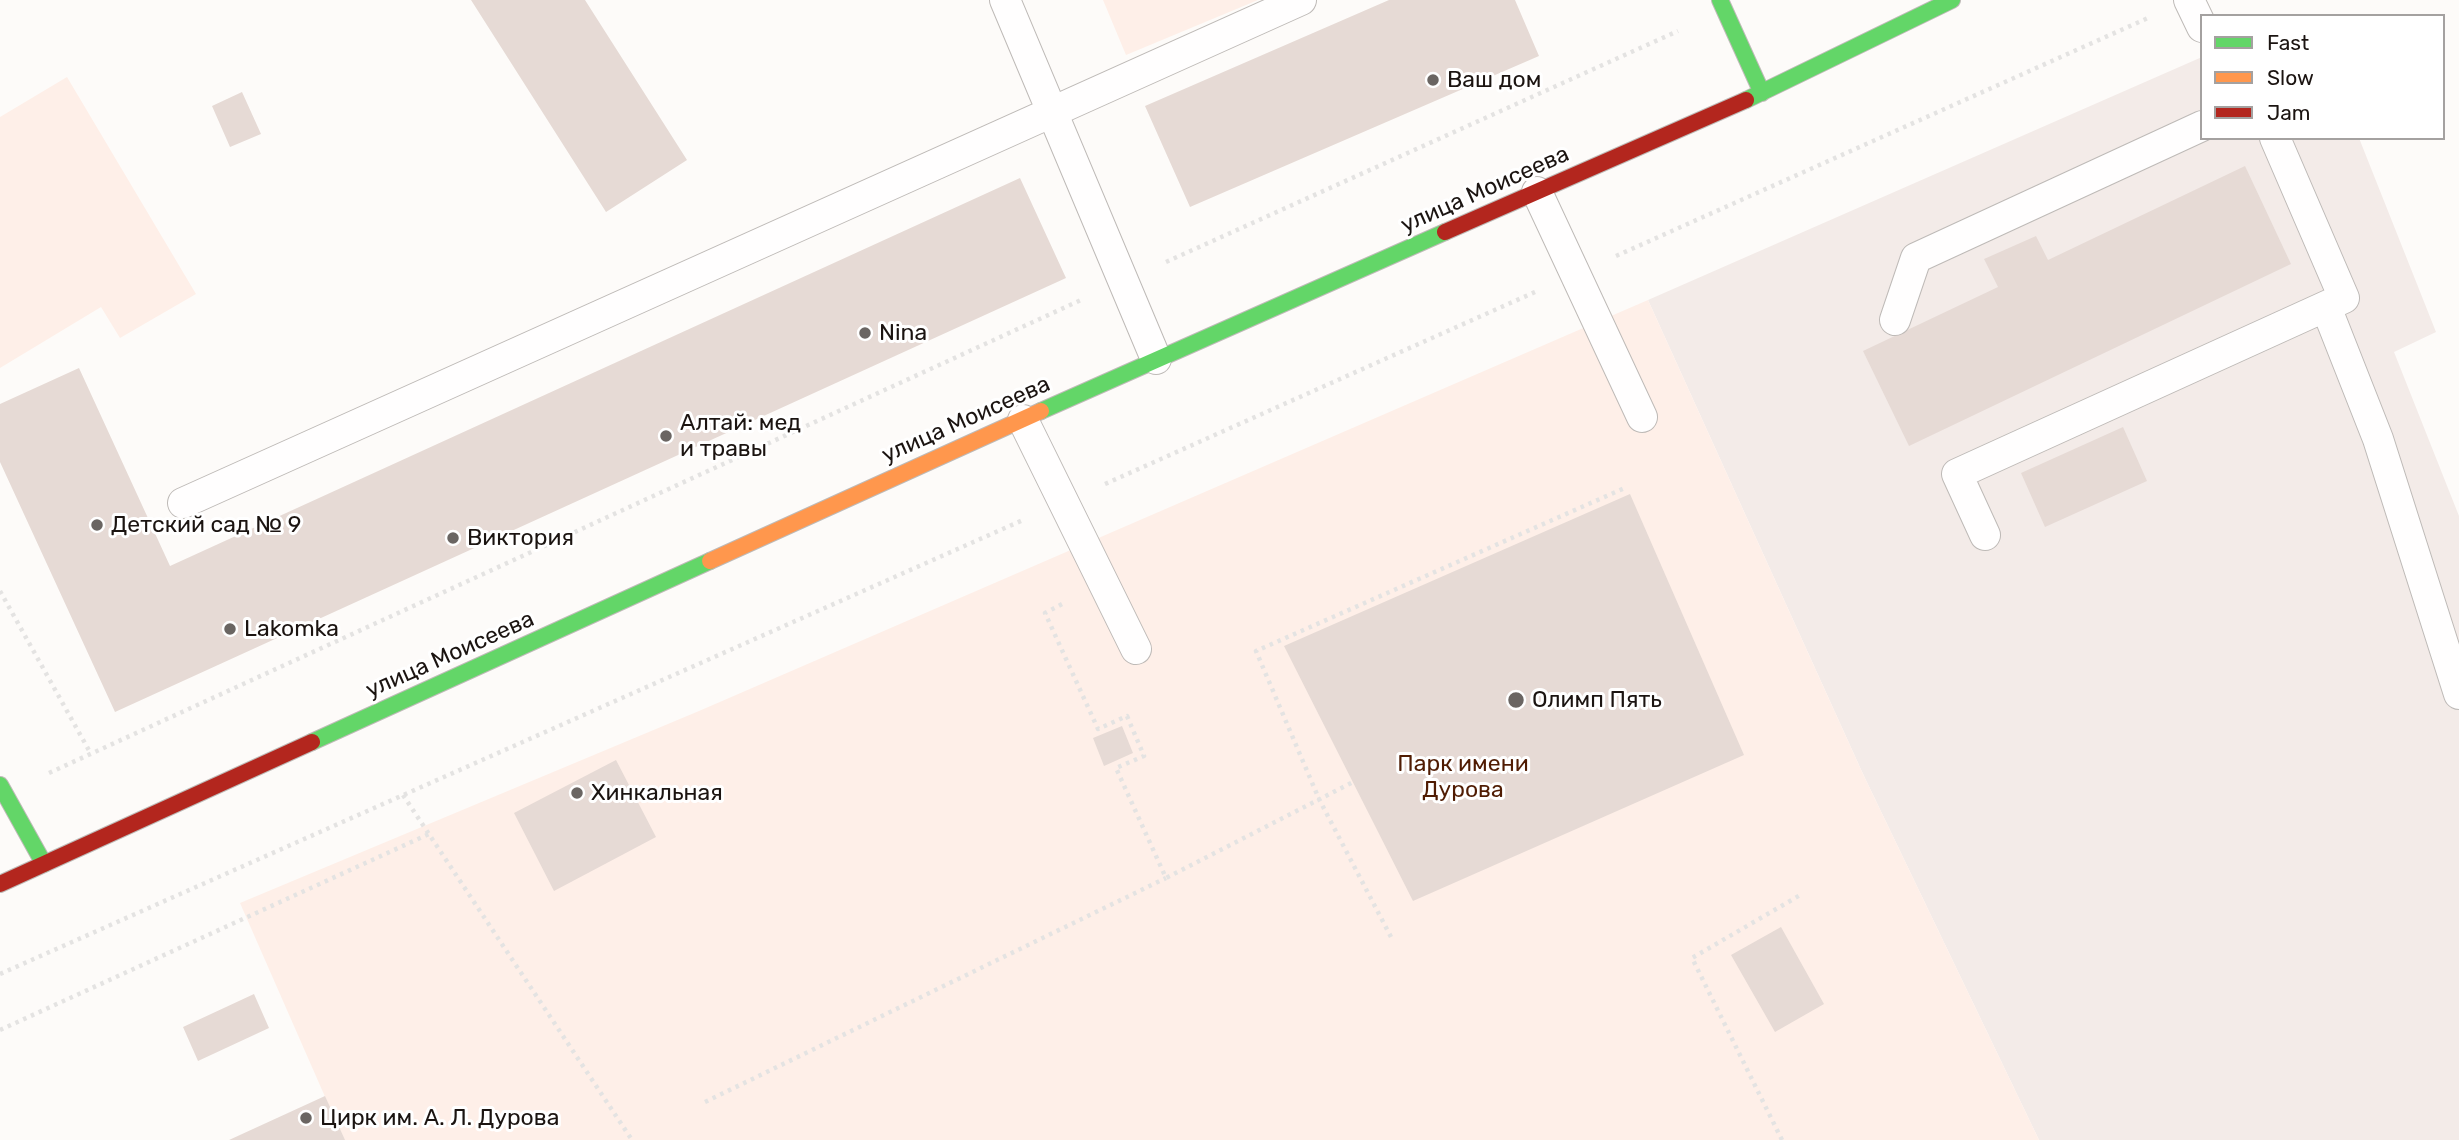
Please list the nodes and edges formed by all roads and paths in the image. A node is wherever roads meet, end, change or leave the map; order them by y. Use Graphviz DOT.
graph roads {
  1 [pos="1005,0"];
  2 [pos="1301,0"];
  3 [pos="1952,0"];
  4 [pos="2189,0"];
  5 [pos="1722,5"];
  6 [pos="2150,17"];
  7 [pos="2200,23"];
  8 [pos="1762,93"];
  9 [pos="1052,111"];
  10 [pos="2200,127"];
  11 [pos="2276,140"];
  12 [pos="1537,192"];
  13 [pos="1576,274"];
  14 [pos="1123,281"];
  15 [pos="2326,307"];
  16 [pos="1895,320"];
  17 [pos="1156,359"];
  18 [pos="1642,417"];
  19 [pos="1023,420"];
  20 [pos="1628,486"];
  21 [pos="183,503"];
  22 [pos="1064,503"];
  23 [pos="1985,535"];
  24 [pos="0,591"];
  25 [pos="1065,603"];
  26 [pos="1136,649"];
  27 [pos="2459,694"];
  28 [pos="91,754"];
  29 [pos="1353,782"];
  30 [pos="2,789"];
  31 [pos="403,795"];
  32 [pos="1319,800"];
  33 [pos="429,834"];
  34 [pos="44,864"];
  35 [pos="1166,878"];
  36 [pos="0,884"];
  37 [pos="1802,894"];
  38 [pos="1391,937"];
  39 [pos="0,974"];
  40 [pos="0,1030"];
  41 [pos="705,1102"];
  42 [pos="632,1140"];
  43 [pos="1781,1140"];
  1 -- 9 [label="lane"];
  2 -- 9 [label="lane"];
  3 -- 8 [label="street, улица Моисеева"];
  4 -- 7 [label="lane"];
  5 -- 8 [label="street"];
  5 -- 14 [label="path"];
  6 -- 13 [label="path"];
  8 -- 12 [label="street, улица Моисеева"];
  9 -- 14 [label="lane"];
  9 -- 21 [label="lane"];
  10 -- 16 [label="lane"];
  11 -- 15 [label="lane"];
  12 -- 13 [label="lane"];
  12 -- 17 [label="street, улица Моисеева"];
  13 -- 18 [label="lane"];
  13 -- 22 [label="path"];
  14 -- 17 [label="lane"];
  14 -- 28 [label="path"];
  15 -- 23 [label="lane"];
  15 -- 27 [label="lane"];
  17 -- 19 [label="street, улица Моисеева"];
  19 -- 22 [label="lane"];
  19 -- 34 [label="street, улица Моисеева"];
  20 -- 32 [label="path"];
  22 -- 26 [label="lane"];
  22 -- 31 [label="path"];
  24 -- 28 [label="path"];
  25 -- 35 [label="path"];
  28 -- 30 [label="path"];
  29 -- 32 [label="path"];
  30 -- 34 [label="street"];
  31 -- 33 [label="path"];
  31 -- 39 [label="path"];
  32 -- 35 [label="path"];
  32 -- 38 [label="path"];
  33 -- 40 [label="path"];
  33 -- 42 [label="path"];
  34 -- 36 [label="street, улица Моисеева"];
  35 -- 41 [label="path"];
  37 -- 43 [label="path"];
}
